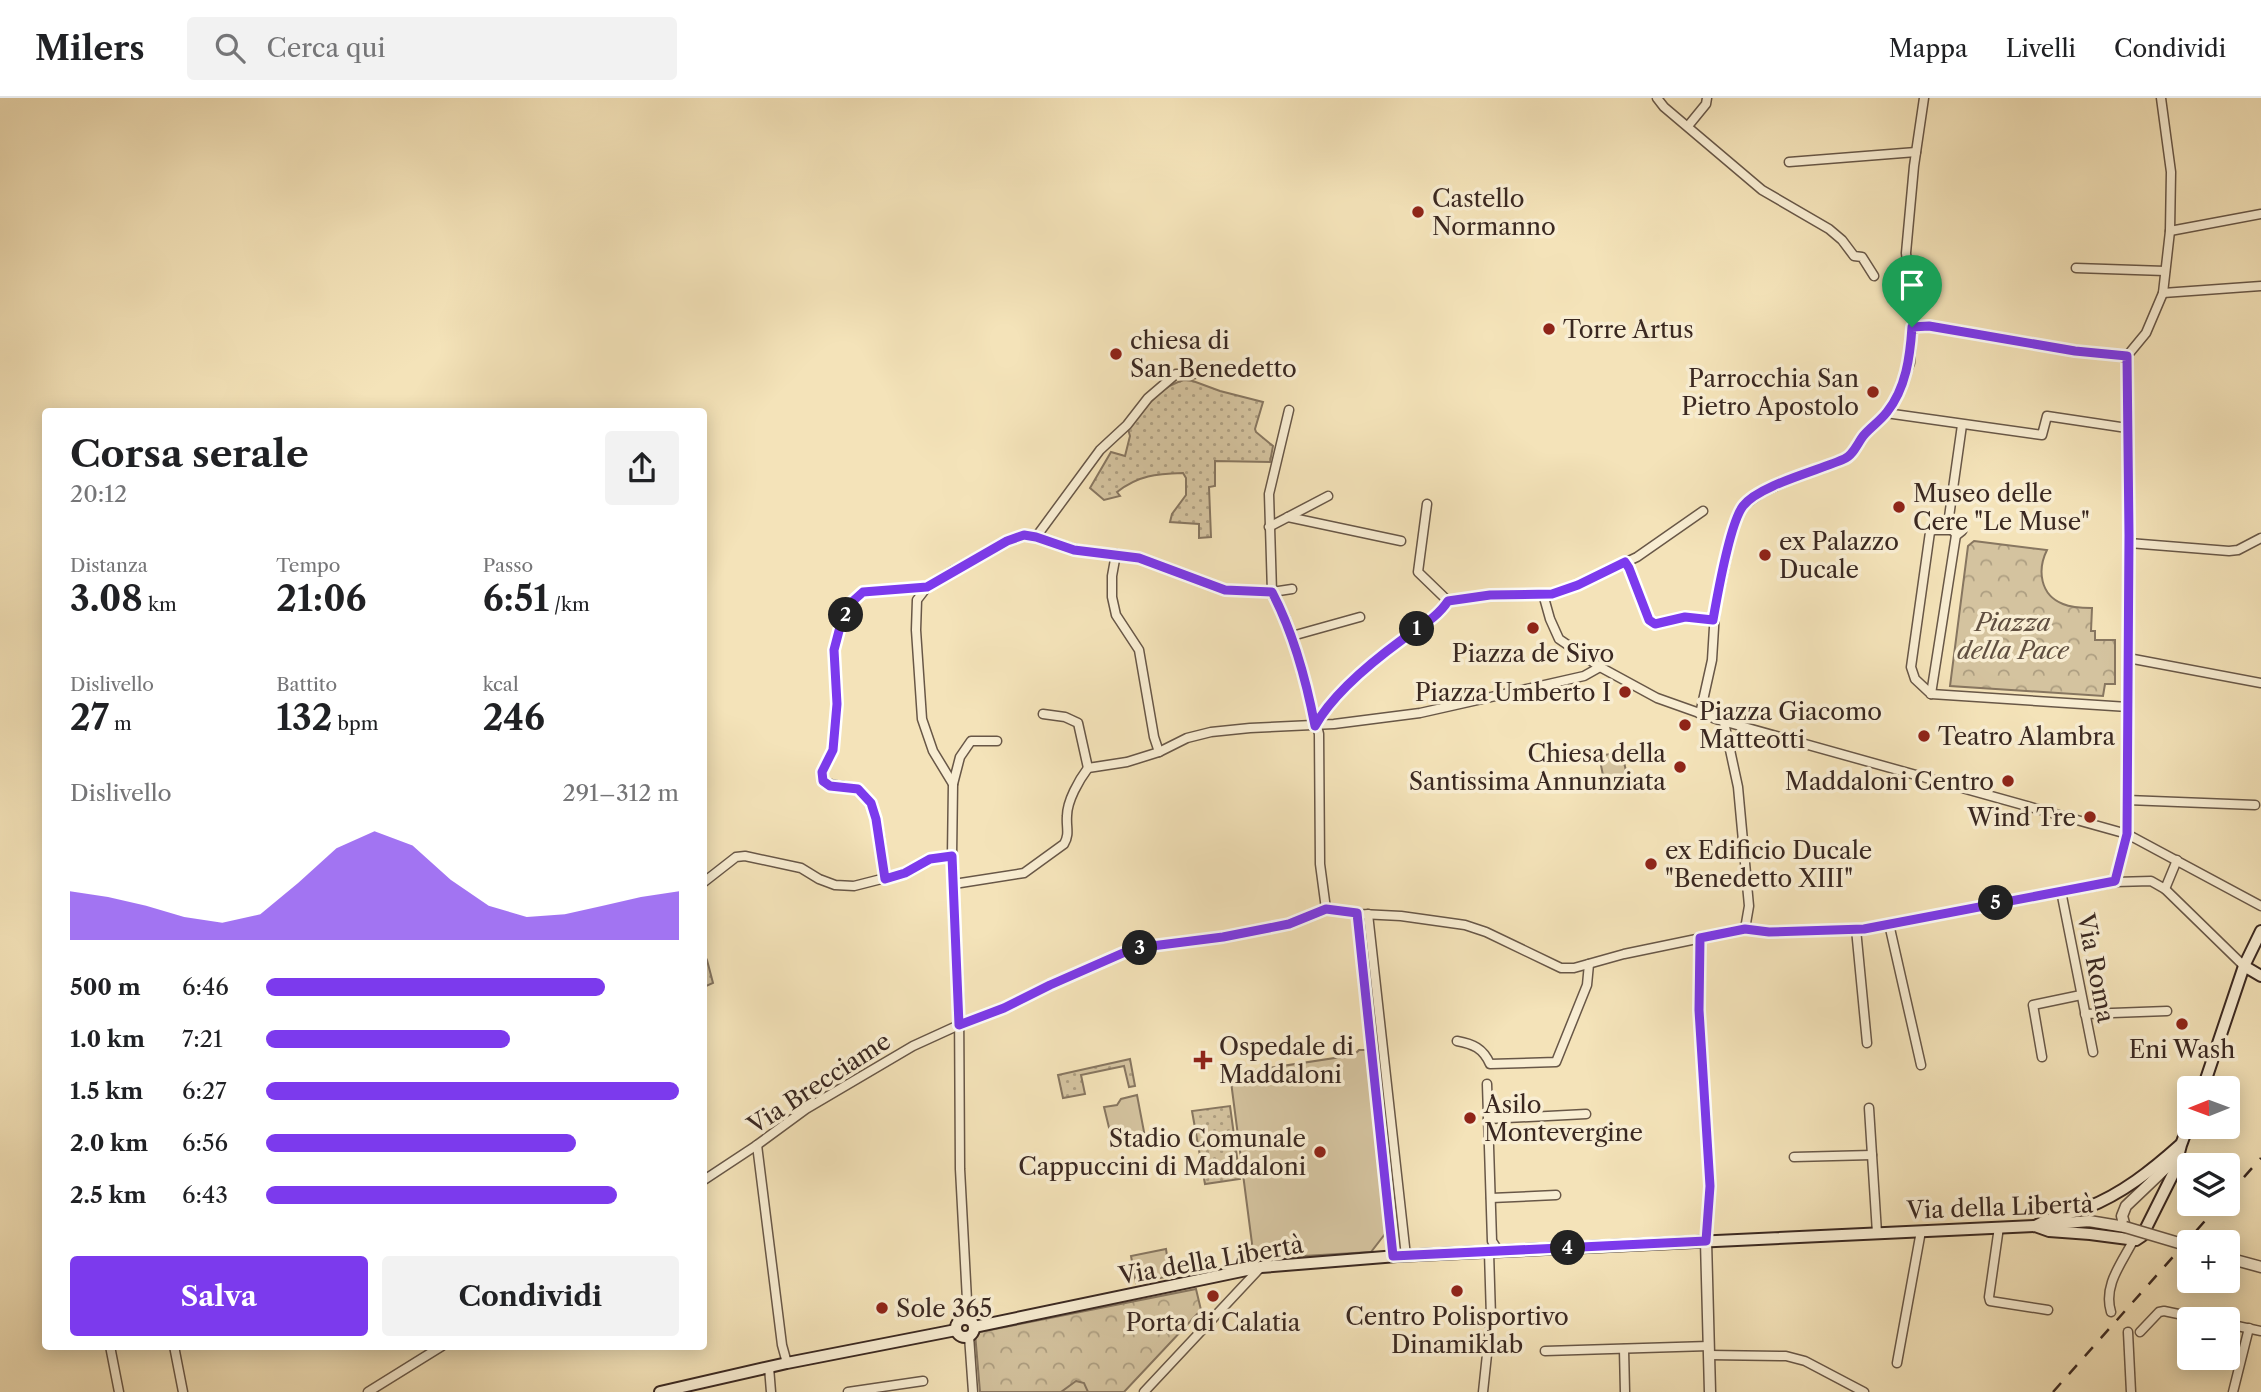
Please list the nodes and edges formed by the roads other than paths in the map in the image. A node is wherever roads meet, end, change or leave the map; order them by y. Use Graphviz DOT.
graph roads {
  1 [pos="1657,98"];
  2 [pos="1707,98"];
  3 [pos="1924,98"];
  4 [pos="2161,98"];
  5 [pos="1688,126"];
  6 [pos="1916,152"];
  7 [pos="1788,162"];
  8 [pos="2261,214"];
  9 [pos="2170,231"];
  10 [pos="2076,268"];
  11 [pos="2165,271"];
  12 [pos="1874,276"];
  13 [pos="2261,286"];
  14 [pos="2163,293"];
  15 [pos="1912,327"];
  16 [pos="2127,356"];
  17 [pos="1194,374"];
  18 [pos="1289,410"];
  19 [pos="1886,413"];
  20 [pos="1962,425"];
  21 [pos="2127,428"];
  22 [pos="1328,496"];
  23 [pos="1427,504"];
  24 [pos="1703,511"];
  25 [pos="1288,517"];
  26 [pos="1269,527"];
  27 [pos="1955,531"];
  28 [pos="1036,537"];
  29 [pos="2261,538"];
  30 [pos="1401,541"];
  31 [pos="2129,543"];
  32 [pos="1116,554"];
  33 [pos="1625,562"];
  34 [pos="927,587"];
  35 [pos="1292,589"];
  36 [pos="1272,592"];
  37 [pos="1543,594"];
  38 [pos="1448,601"];
  39 [pos="1360,617"];
  40 [pos="1713,620"];
  41 [pos="1292,636"];
  42 [pos="2128,657"];
  43 [pos="1600,667"];
  44 [pos="2261,683"];
  45 [pos="1931,694"];
  46 [pos="2128,707"];
  47 [pos="1043,714"];
  48 [pos="1700,714"];
  49 [pos="1724,722"];
  50 [pos="1315,726"];
  51 [pos="997,741"];
  52 [pos="1159,752"];
  53 [pos="1088,768"];
  54 [pos="953,784"];
  55 [pos="2127,800"];
  56 [pos="2255,805"];
  57 [pos="2127,834"];
  58 [pos="952,856"];
  59 [pos="2177,860"];
  60 [pos="885,879"];
  61 [pos="707,880"];
  62 [pos="2115,881"];
  63 [pos="954,884"];
  64 [pos="2165,889"];
  65 [pos="2061,891"];
  66 [pos="2261,906"];
  67 [pos="1326,909"];
  68 [pos="1357,913"];
  69 [pos="1368,914"];
  70 [pos="1889,924"];
  71 [pos="1745,929"];
  72 [pos="1856,929"];
  73 [pos="2261,931"];
  74 [pos="1700,938"];
  75 [pos="1589,964"];
  76 [pos="2244,966"];
  77 [pos="2261,976"];
  78 [pos="2081,995"];
  79 [pos="2167,1011"];
  80 [pos="2085,1014"];
  81 [pos="959,1025"];
  82 [pos="1457,1041"];
  83 [pos="1867,1043"];
  84 [pos="2093,1052"];
  85 [pos="2042,1057"];
  86 [pos="1921,1065"];
  87 [pos="2208,1076"];
  88 [pos="1487,1084"];
  89 [pos="1869,1108"];
  90 [pos="1586,1114"];
  91 [pos="1488,1119"];
  92 [pos="2182,1139"];
  93 [pos="757,1145"];
  94 [pos="2180,1145"];
  95 [pos="1872,1155"];
  96 [pos="1794,1157"];
  97 [pos="707,1178"];
  98 [pos="1556,1195"];
  99 [pos="1490,1198"];
  100 [pos="2035,1226"];
  101 [pos="1999,1227"];
  102 [pos="2125,1227"];
  103 [pos="1921,1231"];
  104 [pos="1877,1233"];
  105 [pos="1706,1241"];
  106 [pos="2133,1241"];
  107 [pos="2177,1242"];
  108 [pos="1494,1252"];
  109 [pos="1393,1256"];
  110 [pos="1406,1256"];
  111 [pos="2240,1261"];
  112 [pos="1261,1267"];
  113 [pos="2259,1267"];
  114 [pos="2048,1310"];
  115 [pos="2111,1312"];
  116 [pos="2177,1314"];
  117 [pos="2240,1326"];
  118 [pos="970,1327"];
  119 [pos="2249,1328"];
  120 [pos="2261,1331"];
  121 [pos="2128,1332"];
  122 [pos="2140,1332"];
  123 [pos="1624,1349"];
  124 [pos="111,1350"];
  125 [pos="175,1350"];
  126 [pos="436,1350"];
  127 [pos="1545,1351"];
  128 [pos="1709,1351"];
  129 [pos="787,1363"];
  130 [pos="1897,1363"];
  131 [pos="769,1367"];
  132 [pos="923,1381"];
  133 [pos="119,1392"];
  134 [pos="183,1392"];
  135 [pos="368,1392"];
  136 [pos="660,1392"];
  137 [pos="771,1392"];
  138 [pos="848,1392"];
  139 [pos="973,1392"];
  140 [pos="1144,1392"];
  141 [pos="1482,1392"];
  142 [pos="1625,1392"];
  143 [pos="1710,1392"];
  144 [pos="1864,1392"];
  145 [pos="2131,1392"];
  146 [pos="2233,1392"];
  1 -- 5 [label="street"];
  2 -- 5 [label="street"];
  3 -- 6 [label="street"];
  4 -- 9 [label="street"];
  5 -- 12 [label="street"];
  6 -- 7 [label="street"];
  6 -- 15 [label="street"];
  8 -- 9 [label="street"];
  9 -- 11 [label="street"];
  10 -- 11 [label="street"];
  11 -- 14 [label="street"];
  13 -- 14 [label="street"];
  14 -- 16 [label="street"];
  15 -- 16 [label="street"];
  15 -- 19 [label="street"];
  16 -- 21 [label="street"];
  17 -- 28 [label="street"];
  18 -- 26 [label="street"];
  19 -- 20 [label="street"];
  19 -- 40 [label="street"];
  20 -- 21 [label="street"];
  20 -- 27 [label="street"];
  21 -- 31 [label="street"];
  22 -- 25 [label="street"];
  23 -- 38 [label="street"];
  24 -- 33 [label="street"];
  25 -- 26 [label="street"];
  25 -- 30 [label="street"];
  26 -- 36 [label="street"];
  27 -- 45 [label="street"];
  27 -- 45 [label="street"];
  28 -- 32 [label="street"];
  28 -- 34 [label="street"];
  29 -- 31 [label="street"];
  31 -- 42 [label="street"];
  32 -- 36 [label="street"];
  32 -- 52 [label="street"];
  33 -- 37 [label="street"];
  33 -- 40 [label="street"];
  34 -- 54 [label="street"];
  34 -- 60 [label="street"];
  35 -- 36 [label="street"];
  36 -- 41 [label="street"];
  37 -- 38 [label="street"];
  37 -- 43 [label="street"];
  38 -- 50 [label="street"];
  39 -- 41 [label="street"];
  40 -- 48 [label="street"];
  41 -- 50 [label="street"];
  42 -- 44 [label="street"];
  42 -- 46 [label="street"];
  43 -- 48 [label="street"];
  43 -- 50 [label="street"];
  45 -- 46 [label="street"];
  46 -- 55 [label="street"];
  47 -- 53 [label="street"];
  48 -- 49 [label="street"];
  49 -- 57 [label="street"];
  49 -- 71 [label="street"];
  50 -- 52 [label="street"];
  50 -- 67 [label="street"];
  51 -- 54 [label="street"];
  52 -- 53 [label="street"];
  53 -- 63 [label="street"];
  54 -- 58 [label="street"];
  55 -- 56 [label="street"];
  55 -- 57 [label="street"];
  57 -- 59 [label="street"];
  57 -- 62 [label="street"];
  58 -- 60 [label="street"];
  58 -- 63 [label="street"];
  59 -- 64 [label="street"];
  59 -- 66 [label="street"];
  60 -- 61 [label="street"];
  62 -- 64 [label="street, Via Roma"];
  62 -- 65 [label="street, Via Roma"];
  63 -- 81 [label="street"];
  64 -- 76 [label="street"];
  65 -- 70 [label="street, Via Roma"];
  65 -- 78 [label="street, Via Roma"];
  67 -- 68 [label="street, Via Roma"];
  67 -- 81 [label="street, Via Roma"];
  68 -- 69 [label="street, Via Roma"];
  68 -- 109 [label="street"];
  69 -- 75 [label="street, Via Roma"];
  69 -- 110 [label="street"];
  70 -- 72 [label="street, Via Roma"];
  70 -- 86 [label="street"];
  71 -- 72 [label="street, Via Roma"];
  71 -- 74 [label="street, Via Roma"];
  72 -- 83 [label="street"];
  73 -- 76 [label="main road"];
  74 -- 75 [label="street, Via Roma"];
  74 -- 105 [label="street"];
  75 -- 82 [label="street"];
  76 -- 77 [label="main road"];
  76 -- 87 [label="main road"];
  78 -- 80 [label="street, Via Roma"];
  78 -- 85 [label="street"];
  79 -- 80 [label="street"];
  80 -- 84 [label="street, Via Roma"];
  81 -- 93 [label="street, Via Brecciame"];
  81 -- 118 [label="street"];
  88 -- 91 [label="street"];
  89 -- 95 [label="street, Via della Libertà"];
  90 -- 91 [label="street"];
  91 -- 99 [label="street"];
  92 -- 94 [label="main road"];
  93 -- 97 [label="street, Via Brecciame"];
  93 -- 129 [label="street"];
  94 -- 100 [label="main road"];
  94 -- 102 [label="street, Via della Libertà"];
  94 -- 106 [label="main road"];
  95 -- 96 [label="street"];
  95 -- 104 [label="street, Via della Libertà"];
  98 -- 99 [label="street"];
  99 -- 108 [label="street"];
  100 -- 101 [label="main road, Via della Libertà"];
  100 -- 102 [label="street, Via della Libertà"];
  100 -- 106 [label="main road"];
  101 -- 103 [label="main road, Via della Libertà"];
  101 -- 114 [label="street"];
  102 -- 107 [label="street, Via della Libertà, bridge"];
  103 -- 104 [label="main road, Via della Libertà"];
  103 -- 130 [label="street"];
  104 -- 105 [label="main road, Via della Libertà"];
  105 -- 108 [label="main road, Via della Libertà"];
  105 -- 128 [label="street"];
  106 -- 115 [label="street"];
  108 -- 110 [label="main road, Via della Libertà"];
  108 -- 141 [label="street"];
  109 -- 110 [label="main road, Via della Libertà"];
  109 -- 112 [label="main road, Via della Libertà"];
  111 -- 113 [label="street"];
  112 -- 118 [label="main road, Via della Libertà"];
  112 -- 140 [label="street"];
  116 -- 122 [label="street"];
  117 -- 119 [label="street"];
  118 -- 129 [label="main road"];
  118 -- 139 [label="street"];
  119 -- 120 [label="street"];
  119 -- 146 [label="street"];
  121 -- 145 [label="street"];
  123 -- 127 [label="street"];
  123 -- 128 [label="street"];
  123 -- 142 [label="street"];
  124 -- 133 [label="street"];
  125 -- 134 [label="street"];
  126 -- 135 [label="street"];
  128 -- 143 [label="street"];
  128 -- 144 [label="street"];
  129 -- 131 [label="main road"];
  131 -- 136 [label="main road"];
  131 -- 137 [label="street"];
  132 -- 138 [label="street"];
}
